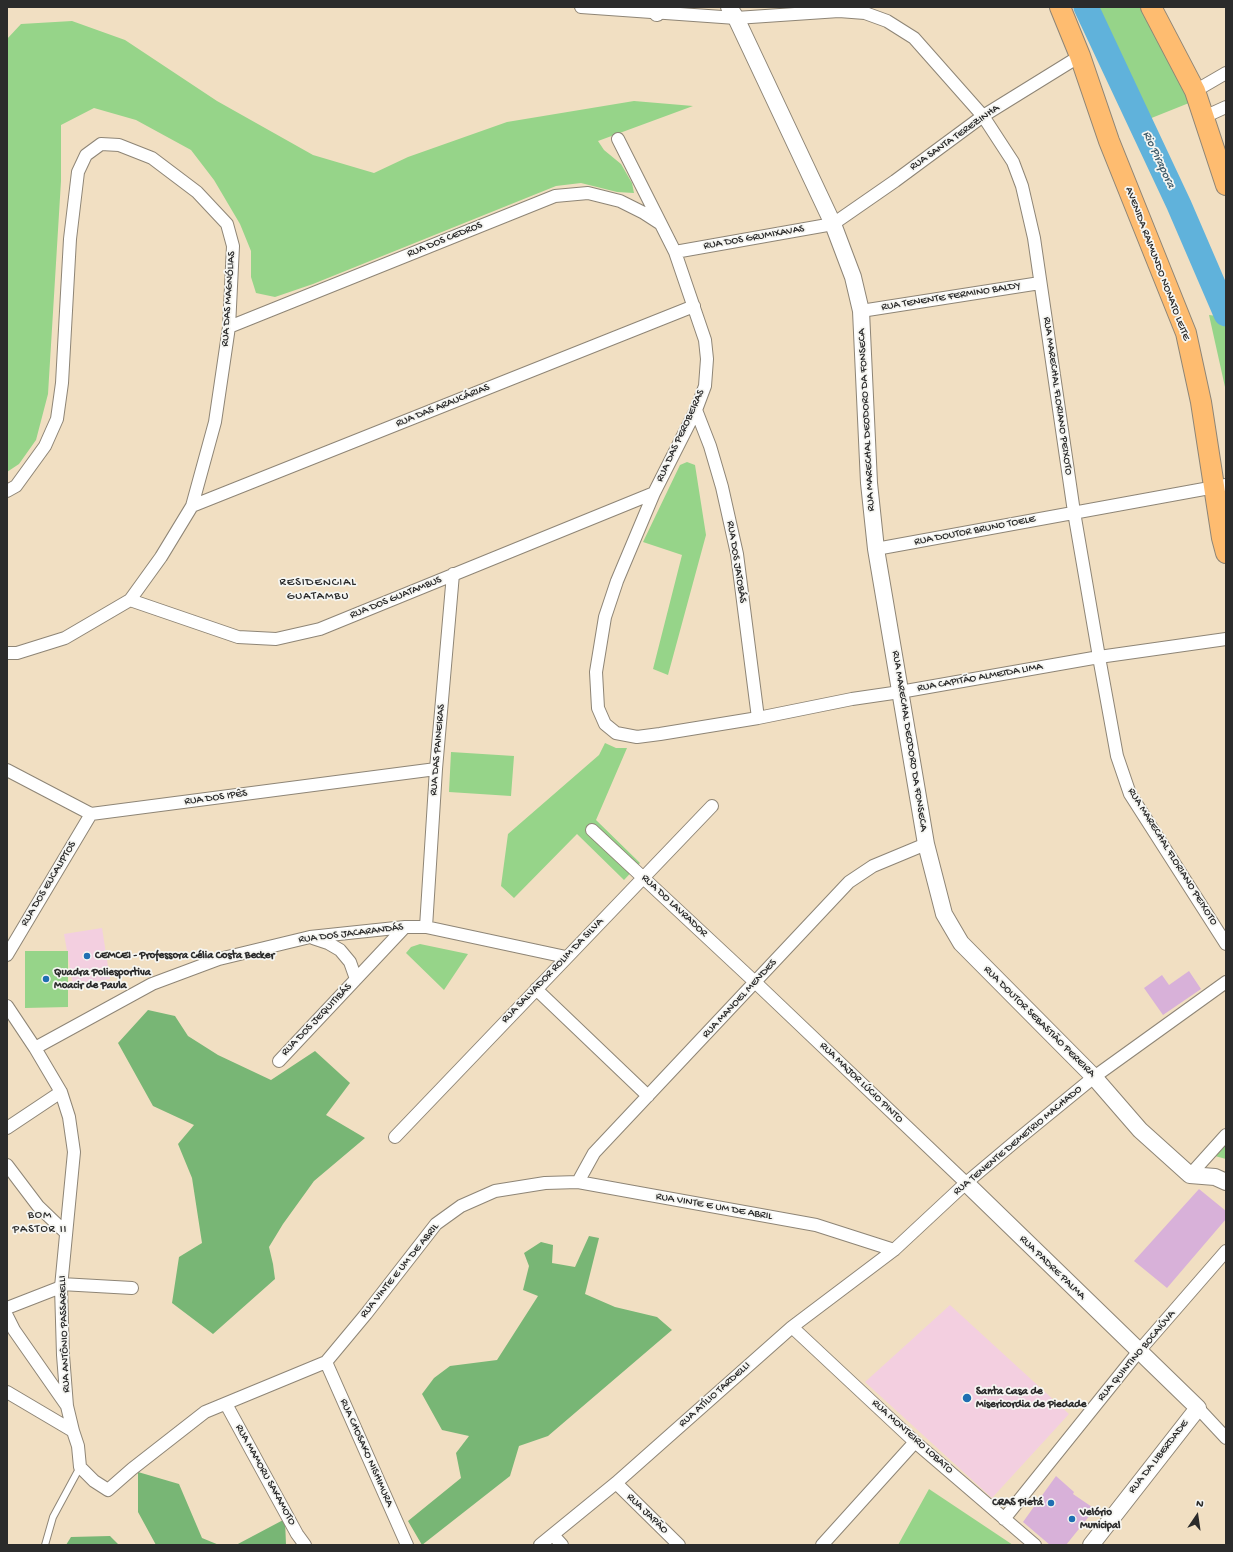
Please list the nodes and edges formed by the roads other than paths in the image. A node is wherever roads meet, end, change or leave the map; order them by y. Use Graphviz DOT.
graph roads {
  1 [pos="581,7"];
  2 [pos="1060,7"];
  3 [pos="1151,7"];
  4 [pos="660,10"];
  5 [pos="732,12"];
  6 [pos="1080,56"];
  7 [pos="1226,73"];
  8 [pos="1195,91"];
  9 [pos="1226,107"];
  10 [pos="983,116"];
  11 [pos="1204,117"];
  12 [pos="618,139"];
  13 [pos="1225,177"];
  14 [pos="833,224"];
  15 [pos="663,226"];
  16 [pos="676,252"];
  17 [pos="1040,283"];
  18 [pos="694,306"];
  19 [pos="861,311"];
  20 [pos="229,327"];
  21 [pos="696,410"];
  22 [pos="1220,486"];
  23 [pos="7,491"];
  24 [pos="654,493"];
  25 [pos="192,506"];
  26 [pos="1074,512"];
  27 [pos="876,549"];
  28 [pos="1226,553"];
  29 [pos="453,574"];
  30 [pos="130,600"];
  31 [pos="1226,639"];
  32 [pos="7,653"];
  33 [pos="1099,657"];
  34 [pos="900,692"];
  35 [pos="758,718"];
  36 [pos="616,733"];
  37 [pos="436,769"];
  38 [pos="7,770"];
  39 [pos="712,806"];
  40 [pos="91,814"];
  41 [pos="592,830"];
  42 [pos="926,844"];
  43 [pos="643,877"];
  44 [pos="405,927"];
  45 [pos="426,927"];
  46 [pos="310,937"];
  47 [pos="1226,944"];
  48 [pos="7,955"];
  49 [pos="566,957"];
  50 [pos="356,979"];
  51 [pos="756,982"];
  52 [pos="1226,982"];
  53 [pos="536,989"];
  54 [pos="7,1006"];
  55 [pos="12,1024"];
  56 [pos="35,1048"];
  57 [pos="279,1061"];
  58 [pos="1094,1077"];
  59 [pos="61,1092"];
  60 [pos="648,1096"];
  61 [pos="7,1128"];
  62 [pos="1226,1135"];
  63 [pos="395,1137"];
  64 [pos="7,1165"];
  65 [pos="1190,1175"];
  66 [pos="578,1182"];
  67 [pos="1226,1182"];
  68 [pos="966,1183"];
  69 [pos="66,1233"];
  70 [pos="894,1250"];
  71 [pos="1226,1250"];
  72 [pos="61,1286"];
  73 [pos="132,1288"];
  74 [pos="7,1308"];
  75 [pos="7,1316"];
  76 [pos="792,1326"];
  77 [pos="10,1332"];
  78 [pos="1139,1351"];
  79 [pos="326,1362"];
  80 [pos="7,1392"];
  81 [pos="226,1404"];
  82 [pos="68,1406"];
  83 [pos="1198,1408"];
  84 [pos="73,1431"];
  85 [pos="1226,1438"];
  86 [pos="916,1442"];
  87 [pos="80,1467"];
  88 [pos="616,1483"];
  89 [pos="1004,1519"];
  90 [pos="553,1535"];
  91 [pos="45,1545"];
  92 [pos="305,1545"];
  93 [pos="407,1545"];
  94 [pos="540,1545"];
  95 [pos="562,1545"];
  96 [pos="679,1545"];
  97 [pos="822,1545"];
  98 [pos="1035,1545"];
  99 [pos="1091,1545"];
  1 -- 4 [label="street, RUA MARECHAL FLORIANO PEIXOTO"];
  2 -- 6 [label="main road, AVENIDA RAIMUNDO NONATO LEITE"];
  3 -- 8 [label="main road"];
  4 -- 5 [label="street, RUA MARECHAL FLORIANO PEIXOTO"];
  5 -- 10 [label="street, RUA MARECHAL FLORIANO PEIXOTO"];
  5 -- 14 [label="street, RUA MARECHAL DEODORO DA FONSECA"];
  6 -- 10 [label="street, RUA SANTA TEREZINHA"];
  6 -- 22 [label="main road, AVENIDA RAIMUNDO NONATO LEITE"];
  7 -- 8 [label="street"];
  8 -- 11 [label="main road"];
  9 -- 11 [label="street"];
  10 -- 14 [label="street, RUA SANTA TEREZINHA"];
  10 -- 17 [label="street, RUA MARECHAL FLORIANO PEIXOTO"];
  11 -- 13 [label="main road"];
  12 -- 15 [label="street, RUA DAS PEROBEIRAS"];
  14 -- 16 [label="street, RUA DOS GRUMIXAVAS"];
  14 -- 19 [label="street, RUA MARECHAL DEODORO DA FONSECA"];
  15 -- 16 [label="street, RUA DAS PEROBEIRAS"];
  15 -- 20 [label="street, RUA DOS CEDROS"];
  16 -- 18 [label="street, RUA DAS PEROBEIRAS"];
  17 -- 19 [label="street, RUA TENENTE FERMINO BALDY"];
  17 -- 26 [label="street, RUA MARECHAL FLORIANO PEIXOTO"];
  18 -- 21 [label="street, RUA DAS PEROBEIRAS"];
  18 -- 25 [label="street, RUA DAS ARAUCÁRIAS"];
  19 -- 27 [label="street, RUA MARECHAL DEODORO DA FONSECA"];
  20 -- 23 [label="street, RUA DAS MAGNÓLIAS"];
  20 -- 25 [label="street, RUA DAS MAGNÓLIAS"];
  21 -- 24 [label="street, RUA DAS PEROBEIRAS"];
  21 -- 35 [label="street, RUA DOS JATOBÁS"];
  22 -- 26 [label="street, RUA DOUTOR BRUNO TOELE"];
  22 -- 28 [label="main road, AVENIDA RAIMUNDO NONATO LEITE"];
  24 -- 29 [label="street, RUA DOS GUATAMBUS"];
  24 -- 36 [label="street, RUA DAS PEROBEIRAS"];
  25 -- 30 [label="street, RUA DAS MAGNÓLIAS"];
  26 -- 27 [label="street, RUA DOUTOR BRUNO TOELE"];
  26 -- 33 [label="street, RUA MARECHAL FLORIANO PEIXOTO"];
  27 -- 34 [label="street, RUA MARECHAL DEODORO DA FONSECA"];
  29 -- 30 [label="street, RUA DOS GUATAMBUS"];
  29 -- 37 [label="street, RUA DAS PAINEIRAS"];
  30 -- 32 [label="street, RUA DAS MAGNÓLIAS"];
  31 -- 33 [label="street, RUA CAPITÃO ALMEIDA LIMA"];
  33 -- 34 [label="street, RUA CAPITÃO ALMEIDA LIMA"];
  33 -- 47 [label="street, RUA MARECHAL FLORIANO PEIXOTO"];
  34 -- 35 [label="street, RUA CAPITÃO ALMEIDA LIMA"];
  34 -- 42 [label="street, RUA MARECHAL DEODORO DA FONSECA"];
  35 -- 36 [label="street, RUA CAPITÃO ALMEIDA LIMA"];
  37 -- 40 [label="street, RUA DOS IPÊS"];
  37 -- 45 [label="street, RUA DAS PAINEIRAS"];
  38 -- 40 [label="street"];
  39 -- 43 [label="street, RUA SALVADOR ROLIM DA SILVA"];
  40 -- 48 [label="street, RUA DOS EUCALIPTOS"];
  41 -- 43 [label="street, RUA DO LAVRADOR"];
  42 -- 51 [label="street, RUA MANOEL MENDES"];
  42 -- 58 [label="street, RUA DOUTOR SEBASTIÃO PEREIRA"];
  43 -- 49 [label="street, RUA SALVADOR ROLIM DA SILVA"];
  43 -- 51 [label="street, RUA DO LAVRADOR"];
  44 -- 45 [label="street, RUA DOS JACARANDÁS"];
  44 -- 46 [label="street, RUA DOS JACARANDÁS"];
  44 -- 50 [label="street, RUA DOS JEQUITIBÁS"];
  45 -- 49 [label="street, RUA DOS JACARANDÁS"];
  46 -- 50 [label="street, RUA DOS JEQUITIBÁS"];
  46 -- 56 [label="street, RUA DOS JACARANDÁS"];
  49 -- 53 [label="street, RUA SALVADOR ROLIM DA SILVA"];
  50 -- 57 [label="street, RUA DOS JEQUITIBÁS"];
  51 -- 60 [label="street, RUA MANOEL MENDES"];
  51 -- 68 [label="street, RUA MAJOR LÚCIO PINTO"];
  52 -- 58 [label="street, RUA TENENTE DEMETRIO MACHADO"];
  53 -- 60 [label="street"];
  53 -- 63 [label="street, RUA SALVADOR ROLIM DA SILVA"];
  54 -- 55 [label="street, RUA ANTÔNIO PASSARELLI"];
  55 -- 56 [label="street, RUA ANTÔNIO PASSARELLI"];
  56 -- 59 [label="street, RUA ANTÔNIO PASSARELLI"];
  58 -- 65 [label="street, RUA DOUTOR SEBASTIÃO PEREIRA"];
  58 -- 68 [label="street, RUA TENENTE DEMETRIO MACHADO"];
  59 -- 61 [label="street"];
  59 -- 69 [label="street, RUA ANTÔNIO PASSARELLI"];
  60 -- 66 [label="street, RUA MANOEL MENDES"];
  62 -- 65 [label="street"];
  64 -- 69 [label="street"];
  65 -- 67 [label="street"];
  66 -- 70 [label="street, RUA VINTE E UM DE ABRIL"];
  66 -- 79 [label="street, RUA VINTE E UM DE ABRIL"];
  68 -- 70 [label="street, RUA TENENTE DEMETRIO MACHADO"];
  68 -- 78 [label="street, RUA PADRE PALMA"];
  69 -- 72 [label="street, RUA ANTÔNIO PASSARELLI"];
  70 -- 76 [label="street, RUA ATÍLIO TARDELLI"];
  71 -- 78 [label="street, RUA QUINTINO BOCAIÚVA"];
  72 -- 73 [label="street"];
  72 -- 74 [label="street"];
  72 -- 82 [label="street, RUA ANTÔNIO PASSARELLI"];
  75 -- 77 [label="street"];
  76 -- 86 [label="street, RUA MONTEIRO LOBATO"];
  76 -- 88 [label="street, RUA ATÍLIO TARDELLI"];
  77 -- 82 [label="street"];
  78 -- 83 [label="street, RUA PADRE PALMA"];
  78 -- 89 [label="street, RUA QUINTINO BOCAIÚVA"];
  79 -- 81 [label="street, RUA VINTE E UM DE ABRIL"];
  79 -- 93 [label="street, RUA CHOSAKO NISHIMURA"];
  80 -- 84 [label="street"];
  81 -- 87 [label="street, RUA VINTE E UM DE ABRIL"];
  81 -- 92 [label="street, RUA MAMORU SAKAMOTO"];
  82 -- 84 [label="street, RUA ANTÔNIO PASSARELLI"];
  83 -- 85 [label="street"];
  83 -- 99 [label="street, RUA DA LIBERDADE"];
  84 -- 87 [label="street, RUA ANTÔNIO PASSARELLI"];
  86 -- 89 [label="street, RUA MONTEIRO LOBATO"];
  86 -- 97 [label="street"];
  87 -- 91 [label="lane"];
  88 -- 90 [label="street, RUA ATÍLIO TARDELLI"];
  88 -- 96 [label="street, RUA JAPÃO"];
  89 -- 98 [label="street, RUA MONTEIRO LOBATO"];
  90 -- 94 [label="street, RUA ATÍLIO TARDELLI"];
  90 -- 95 [label="street"];
}
